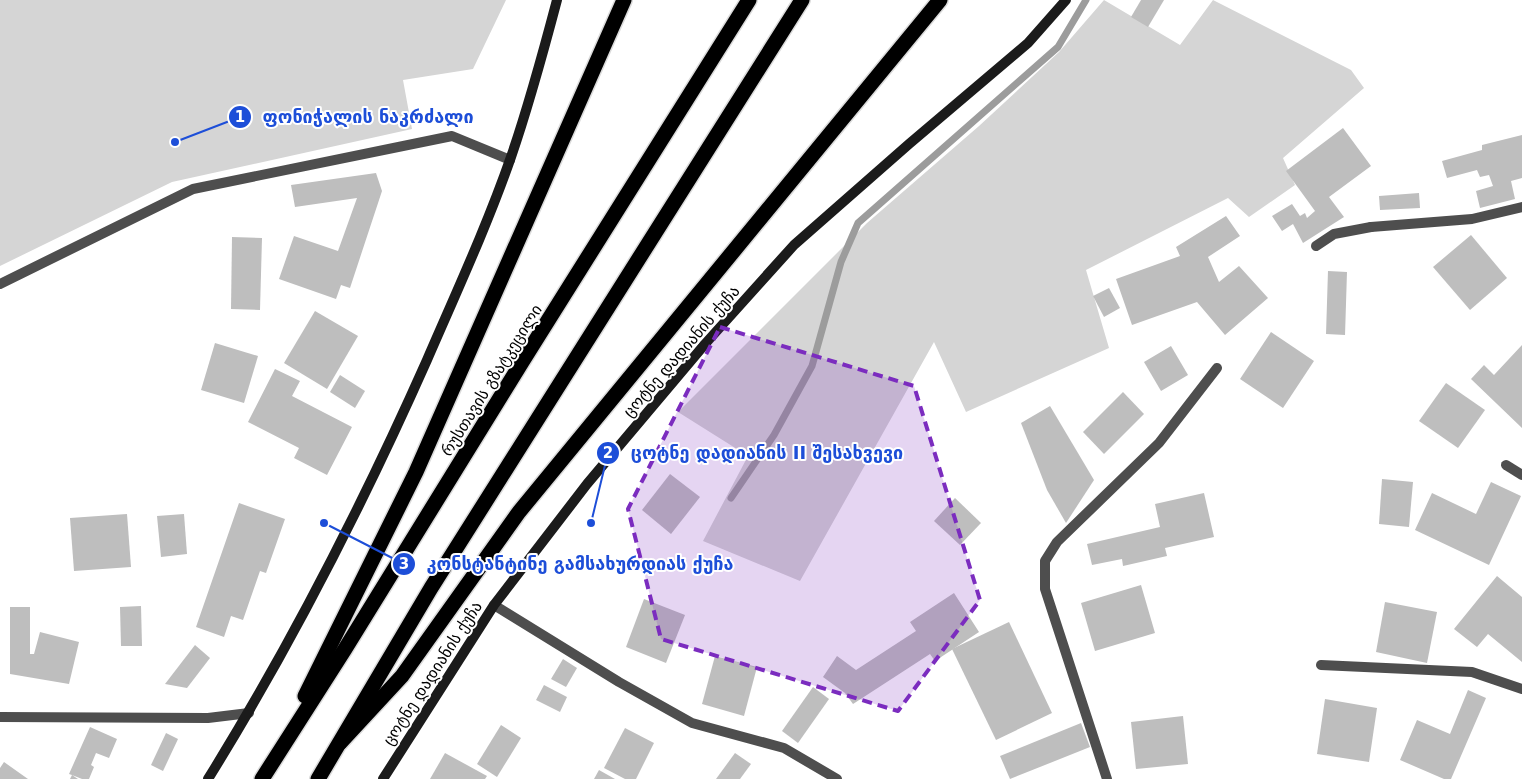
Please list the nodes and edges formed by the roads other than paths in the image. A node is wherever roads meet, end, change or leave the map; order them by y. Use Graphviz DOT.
graph roads {
  1 [pos="557,0"];
  2 [pos="624,0"];
  3 [pos="749,0"];
  4 [pos="802,0"];
  5 [pos="940,0"];
  6 [pos="1066,0"];
  7 [pos="510,160"];
  8 [pos="1522,207"];
  9 [pos="1316,246"];
  10 [pos="0,284"];
  11 [pos="1217,368"];
  12 [pos="1506,465"];
  13 [pos="1522,475"];
  14 [pos="494,605"];
  15 [pos="1320,665"];
  16 [pos="1522,689"];
  17 [pos="249,713"];
  18 [pos="0,717"];
  19 [pos="340,743"];
  20 [pos="273,760"];
  21 [pos="208,779"];
  22 [pos="262,779"];
  23 [pos="318,779"];
  24 [pos="383,779"];
  25 [pos="837,779"];
  26 [pos="1107,779"];
  1 -- 7 [label="street"];
  2 -- 20 [label="highway"];
  3 -- 20 [label="highway, რუსთავის გზატკეცილი"];
  4 -- 19 [label="highway"];
  5 -- 19 [label="highway"];
  6 -- 14 [label="street, ცოტნე დადიანის ქუჩა"];
  7 -- 10 [label="street"];
  7 -- 17 [label="street"];
  8 -- 9 [label="street"];
  11 -- 26 [label="street"];
  12 -- 13 [label="street"];
  14 -- 24 [label="street, ცოტნე დადიანის ქუჩა"];
  14 -- 25 [label="street"];
  15 -- 16 [label="street"];
  17 -- 18 [label="street"];
  17 -- 21 [label="street"];
  19 -- 23 [label="highway"];
  20 -- 22 [label="highway, რუსთავის გზატკეცილი"];
}
